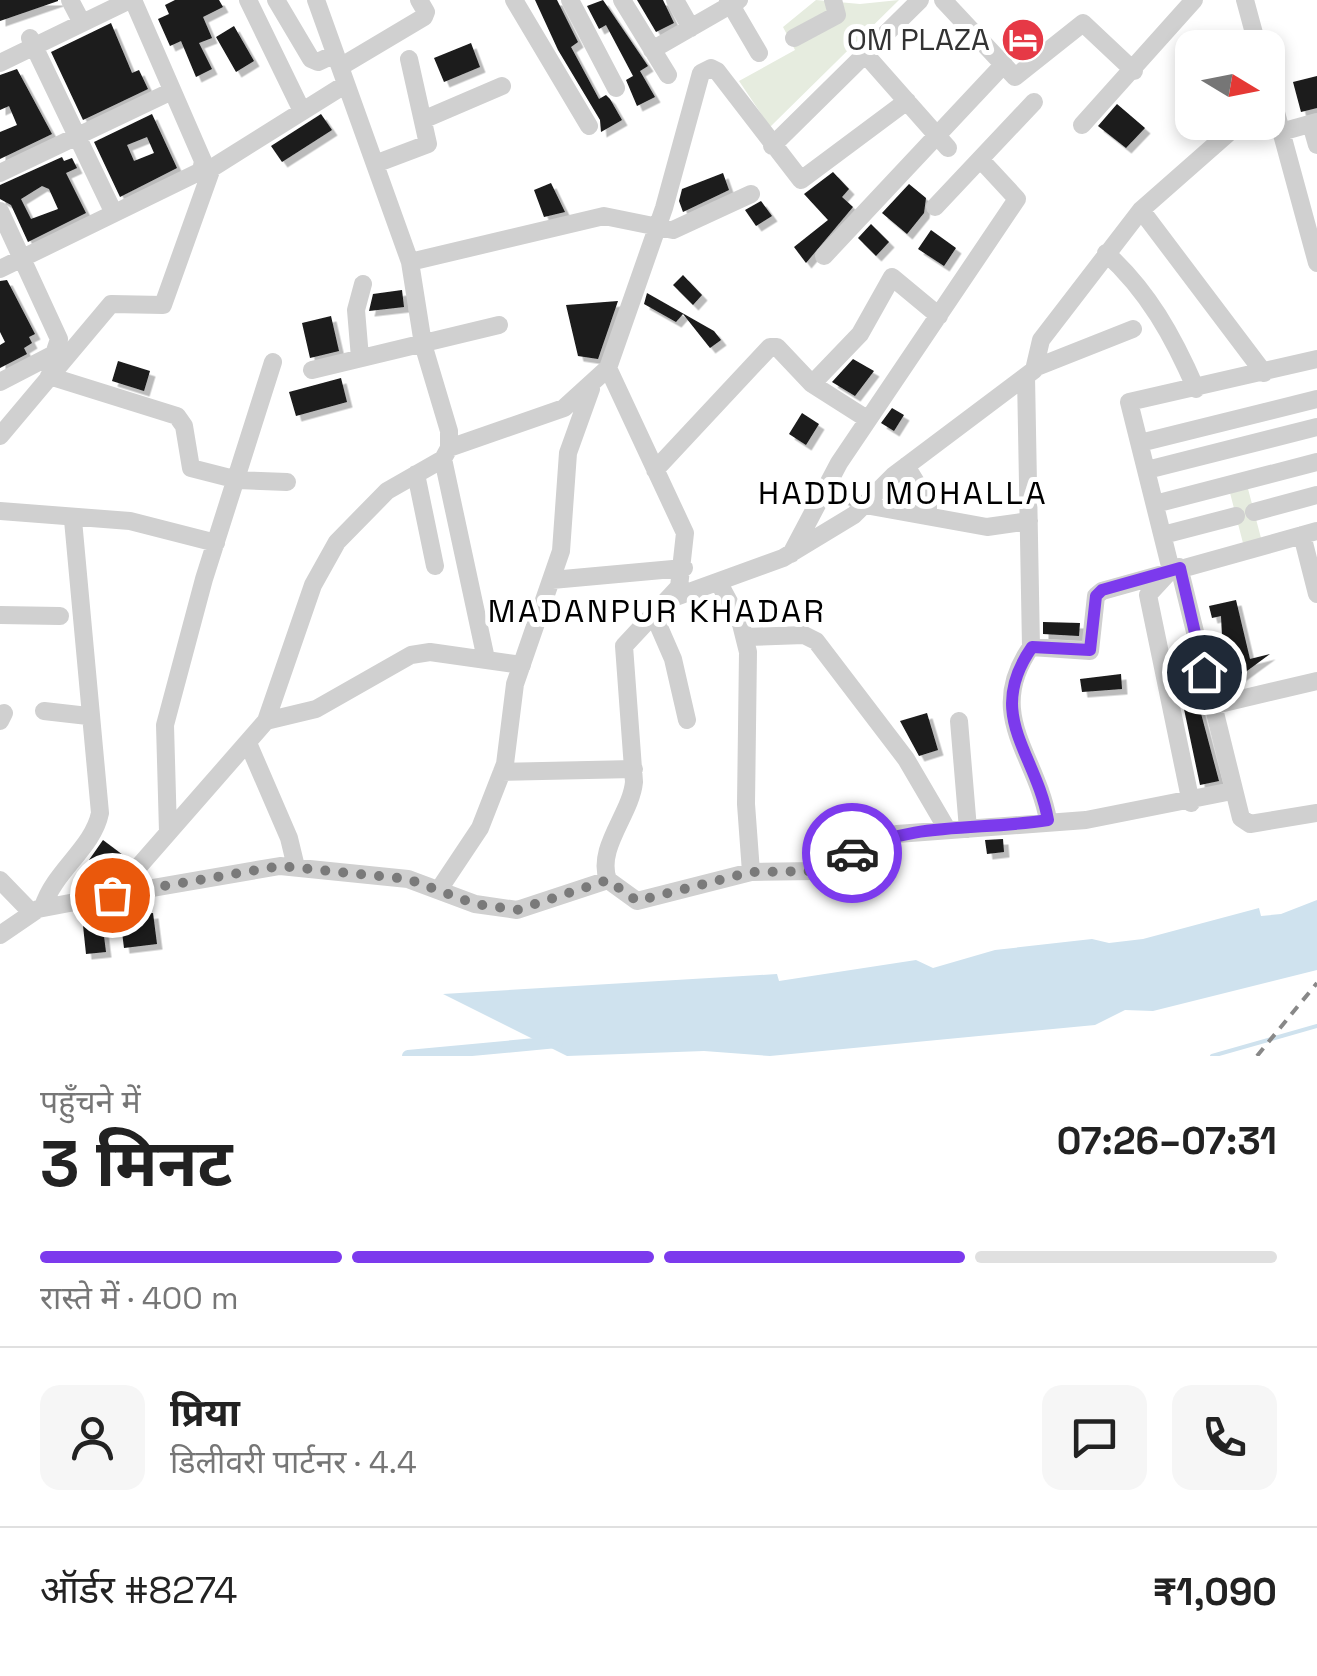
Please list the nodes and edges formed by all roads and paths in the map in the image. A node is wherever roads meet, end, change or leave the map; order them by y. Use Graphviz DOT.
graph roads {
  1 [pos="107,0"];
  2 [pos="132,0"];
  3 [pos="248,0"];
  4 [pos="276,0"];
  5 [pos="316,0"];
  6 [pos="419,0"];
  7 [pos="514,0"];
  8 [pos="570,0"];
  9 [pos="622,0"];
  10 [pos="675,0"];
  11 [pos="833,0"];
  12 [pos="920,0"];
  13 [pos="943,0"];
  14 [pos="1194,0"];
  15 [pos="1245,0"];
  16 [pos="733,1"];
  17 [pos="77,13"];
  18 [pos="691,28"];
  19 [pos="1253,30"];
  20 [pos="794,38"];
  21 [pos="32,42"];
  22 [pos="652,50"];
  23 [pos="0,53"];
  24 [pos="759,53"];
  25 [pos="865,54"];
  26 [pos="408,59"];
  27 [pos="0,63"];
  28 [pos="1004,64"];
  29 [pos="341,68"];
  30 [pos="1134,70"];
  31 [pos="668,75"];
  32 [pos="502,86"];
  33 [pos="616,88"];
  34 [pos="172,90"];
  35 [pos="907,101"];
  36 [pos="1034,102"];
  37 [pos="302,111"];
  38 [pos="425,119"];
  39 [pos="1314,123"];
  40 [pos="1082,124"];
  41 [pos="589,126"];
  42 [pos="1285,131"];
  43 [pos="77,136"];
  44 [pos="1221,140"];
  45 [pos="1283,140"];
  46 [pos="942,141"];
  47 [pos="1317,145"];
  48 [pos="772,146"];
  49 [pos="980,159"];
  50 [pos="376,164"];
  51 [pos="0,173"];
  52 [pos="751,194"];
  53 [pos="110,205"];
  54 [pos="935,207"];
  55 [pos="1141,210"];
  56 [pos="0,211"];
  57 [pos="658,225"];
  58 [pos="1106,253"];
  59 [pos="824,256"];
  60 [pos="22,258"];
  61 [pos="410,262"];
  62 [pos="1317,264"];
  63 [pos="0,269"];
  64 [pos="364,284"];
  65 [pos="939,316"];
  66 [pos="499,325"];
  67 [pos="1133,329"];
  68 [pos="423,344"];
  69 [pos="360,358"];
  70 [pos="1317,359"];
  71 [pos="273,362"];
  72 [pos="608,368"];
  73 [pos="312,370"];
  74 [pos="1031,371"];
  75 [pos="1264,373"];
  76 [pos="49,376"];
  77 [pos="0,382"];
  78 [pos="812,384"];
  79 [pos="592,387"];
  80 [pos="1196,388"];
  81 [pos="1317,399"];
  82 [pos="867,419"];
  83 [pos="1317,426"];
  84 [pos="0,436"];
  85 [pos="1140,443"];
  86 [pos="446,454"];
  87 [pos="1317,462"];
  88 [pos="906,466"];
  89 [pos="655,470"];
  90 [pos="1147,470"];
  91 [pos="416,474"];
  92 [pos="238,480"];
  93 [pos="287,482"];
  94 [pos="1317,494"];
  95 [pos="1155,504"];
  96 [pos="865,505"];
  97 [pos="0,511"];
  98 [pos="928,516"];
  99 [pos="73,520"];
  100 [pos="1029,521"];
  101 [pos="1309,533"];
  102 [pos="1163,535"];
  103 [pos="216,543"];
  104 [pos="791,554"];
  105 [pos="435,566"];
  106 [pos="684,568"];
  107 [pos="1175,569"];
  108 [pos="552,580"];
  109 [pos="720,585"];
  110 [pos="1317,594"];
  111 [pos="670,599"];
  112 [pos="654,614"];
  113 [pos="0,615"];
  114 [pos="60,616"];
  115 [pos="746,637"];
  116 [pos="1032,647"];
  117 [pos="486,659"];
  118 [pos="522,665"];
  119 [pos="1317,681"];
  120 [pos="1212,706"];
  121 [pos="44,710"];
  122 [pos="88,716"];
  123 [pos="687,720"];
  124 [pos="266,721"];
  125 [pos="959,721"];
  126 [pos="248,744"];
  127 [pos="634,769"];
  128 [pos="502,772"];
  129 [pos="1232,792"];
  130 [pos="1191,803"];
  131 [pos="1317,813"];
  132 [pos="1048,820"];
  133 [pos="968,828"];
  134 [pos="947,829"];
  135 [pos="168,832"];
  136 [pos="296,867"];
  137 [pos="751,872"];
  138 [pos="608,880"];
  139 [pos="1,883"];
  140 [pos="440,888"];
  141 [pos="112,895"];
  142 [pos="37,910"];
  143 [pos="0,936"];
  1 -- 17 [label="street"];
  2 -- 17 [label="street"];
  2 -- 34 [label="street"];
  3 -- 37 [label="street"];
  4 -- 29 [label="street"];
  5 -- 29 [label="street"];
  6 -- 29 [label="street"];
  7 -- 41 [label="street"];
  8 -- 33 [label="street"];
  9 -- 22 [label="street"];
  10 -- 18 [label="street"];
  11 -- 20 [label="street"];
  12 -- 25 [label="street"];
  13 -- 28 [label="street"];
  14 -- 30 [label="street"];
  15 -- 19 [label="street"];
  16 -- 18 [label="street"];
  16 -- 24 [label="street"];
  17 -- 21 [label="street"];
  18 -- 22 [label="street"];
  21 -- 23 [label="street"];
  21 -- 27 [label="street"];
  21 -- 43 [label="street"];
  22 -- 31 [label="street"];
  25 -- 35 [label="street"];
  25 -- 48 [label="street"];
  26 -- 38 [label="street"];
  28 -- 30 [label="street"];
  28 -- 46 [label="street"];
  29 -- 37 [label="street"];
  29 -- 50 [label="street"];
  30 -- 40 [label="street"];
  32 -- 38 [label="street"];
  34 -- 43 [label="street"];
  34 -- 60 [label="street"];
  35 -- 46 [label="street"];
  35 -- 48 [label="street"];
  36 -- 49 [label="street"];
  37 -- 76 [label="street"];
  38 -- 50 [label="street"];
  39 -- 42 [label="street"];
  39 -- 47 [label="street"];
  43 -- 51 [label="street"];
  43 -- 53 [label="street"];
  44 -- 55 [label="street"];
  45 -- 62 [label="street"];
  46 -- 59 [label="street"];
  48 -- 57 [label="street"];
  49 -- 54 [label="street"];
  49 -- 65 [label="street"];
  50 -- 61 [label="street"];
  52 -- 57 [label="street"];
  55 -- 58 [label="street"];
  55 -- 75 [label="street"];
  56 -- 60 [label="street"];
  57 -- 61 [label="street"];
  57 -- 72 [label="street"];
  58 -- 74 [label="street"];
  58 -- 80 [label="street"];
  60 -- 63 [label="street"];
  60 -- 77 [label="street"];
  61 -- 68 [label="street"];
  64 -- 69 [label="street"];
  65 -- 78 [label="street"];
  65 -- 82 [label="street"];
  66 -- 68 [label="street"];
  67 -- 74 [label="street"];
  68 -- 69 [label="street"];
  68 -- 86 [label="street"];
  69 -- 73 [label="street"];
  70 -- 75 [label="street"];
  71 -- 92 [label="street"];
  72 -- 79 [label="street"];
  72 -- 89 [label="street"];
  74 -- 88 [label="street"];
  74 -- 100 [label="street"];
  75 -- 80 [label="street"];
  76 -- 84 [label="street"];
  76 -- 92 [label="street"];
  78 -- 82 [label="street"];
  78 -- 89 [label="street"];
  79 -- 86 [label="street"];
  79 -- 108 [label="street"];
  80 -- 85 [label="street"];
  81 -- 85 [label="street"];
  82 -- 104 [label="street"];
  83 -- 90 [label="street"];
  85 -- 90 [label="street"];
  86 -- 91 [label="street"];
  86 -- 117 [label="street"];
  87 -- 95 [label="street"];
  88 -- 96 [label="street"];
  88 -- 98 [label="street"];
  89 -- 106 [label="street"];
  90 -- 95 [label="street"];
  91 -- 105 [label="street"];
  91 -- 124 [label="street"];
  92 -- 93 [label="street"];
  92 -- 103 [label="street"];
  94 -- 102 [label="street"];
  95 -- 102 [label="street"];
  96 -- 98 [label="street"];
  96 -- 104 [label="street"];
  97 -- 99 [label="street"];
  98 -- 100 [label="street"];
  99 -- 103 [label="street"];
  99 -- 122 [label="street"];
  100 -- 116 [label="street"];
  101 -- 107 [label="street"];
  101 -- 110 [label="street"];
  102 -- 107 [label="street"];
  103 -- 135 [label="street"];
  104 -- 109 [label="street"];
  106 -- 108 [label="street"];
  106 -- 111 [label="street"];
  107 -- 116 [label="street"];
  107 -- 120 [label="street"];
  107 -- 130 [label="street"];
  108 -- 118 [label="street"];
  109 -- 111 [label="street"];
  109 -- 115 [label="street"];
  111 -- 112 [label="street"];
  112 -- 123 [label="street"];
  112 -- 127 [label="street"];
  113 -- 114 [label="street"];
  115 -- 134 [label="street"];
  115 -- 137 [label="street"];
  116 -- 132 [label="street"];
  117 -- 118 [label="street"];
  117 -- 124 [label="street"];
  118 -- 128 [label="street"];
  119 -- 120 [label="street"];
  120 -- 129 [label="street"];
  121 -- 122 [label="street"];
  122 -- 142 [label="street"];
  124 -- 126 [label="street"];
  125 -- 133 [label="street"];
  126 -- 135 [label="street"];
  126 -- 136 [label="street"];
  127 -- 128 [label="street"];
  127 -- 138 [label="street"];
  128 -- 140 [label="street"];
  129 -- 130 [label="street"];
  129 -- 131 [label="street"];
  130 -- 132 [label="street"];
  132 -- 133 [label="street"];
  133 -- 134 [label="street"];
  134 -- 137 [label="street"];
  135 -- 141 [label="street"];
  136 -- 140 [label="street"];
  136 -- 141 [label="street"];
  137 -- 138 [label="street"];
  138 -- 140 [label="street"];
  139 -- 142 [label="street"];
  141 -- 142 [label="street"];
  142 -- 143 [label="street"];
}
